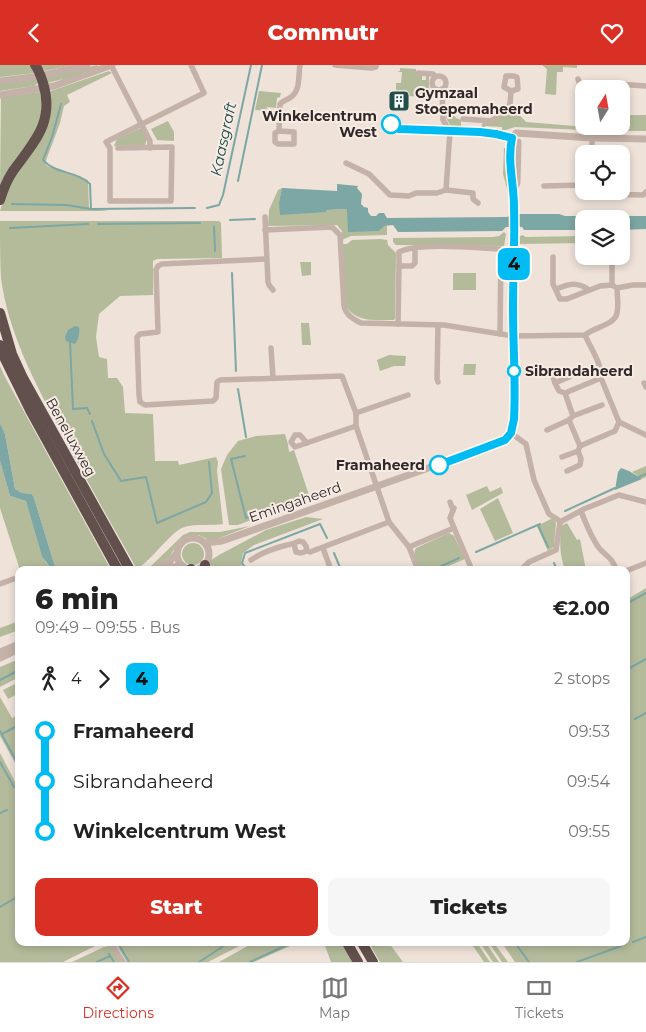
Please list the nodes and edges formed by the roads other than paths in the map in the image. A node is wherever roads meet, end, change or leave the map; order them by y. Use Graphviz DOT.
graph roads {
  1 [pos="36,65"];
  2 [pos="87,65"];
  3 [pos="111,65"];
  4 [pos="190,65"];
  5 [pos="300,65"];
  6 [pos="335,65"];
  7 [pos="376,65"];
  8 [pos="418,73"];
  9 [pos="41,76"];
  10 [pos="435,76"];
  11 [pos="0,81"];
  12 [pos="630,85"];
  13 [pos="646,86"];
  14 [pos="45,89"];
  15 [pos="442,89"];
  16 [pos="511,91"];
  17 [pos="0,95"];
  18 [pos="464,119"];
  19 [pos="480,120"];
  20 [pos="142,125"];
  21 [pos="279,131"];
  22 [pos="450,131"];
  23 [pos="480,132"];
  24 [pos="592,138"];
  25 [pos="646,139"];
  26 [pos="515,140"];
  27 [pos="592,145"];
  28 [pos="118,148"];
  29 [pos="150,148"];
  30 [pos="346,163"];
  31 [pos="575,185"];
  32 [pos="544,186"];
  33 [pos="446,190"];
  34 [pos="646,192"];
  35 [pos="630,195"];
  36 [pos="0,200"];
  37 [pos="478,203"];
  38 [pos="265,217"];
  39 [pos="265,231"];
  40 [pos="415,249"];
  41 [pos="553,257"];
  42 [pos="266,259"];
  43 [pos="613,265"];
  44 [pos="399,266"];
  45 [pos="646,285"];
  46 [pos="615,286"];
  47 [pos="556,289"];
  48 [pos="273,290"];
  49 [pos="589,290"];
  50 [pos="0,313"];
  51 [pos="398,324"];
  52 [pos="438,325"];
  53 [pos="500,334"];
  54 [pos="585,335"];
  55 [pos="513,336"];
  56 [pos="0,345"];
  57 [pos="271,348"];
  58 [pos="566,369"];
  59 [pos="569,377"];
  60 [pos="601,378"];
  61 [pos="272,379"];
  62 [pos="438,382"];
  63 [pos="555,383"];
  64 [pos="565,393"];
  65 [pos="408,395"];
  66 [pos="602,405"];
  67 [pos="356,413"];
  68 [pos="571,418"];
  69 [pos="619,422"];
  70 [pos="356,426"];
  71 [pos="547,429"];
  72 [pos="511,433"];
  73 [pos="646,435"];
  74 [pos="307,443"];
  75 [pos="579,448"];
  76 [pos="562,457"];
  77 [pos="567,471"];
  78 [pos="377,487"];
  79 [pos="450,502"];
  80 [pos="646,502"];
  81 [pos="581,511"];
  82 [pos="389,522"];
  83 [pos="560,522"];
  84 [pos="454,528"];
  85 [pos="222,541"];
  86 [pos="205,543"];
  87 [pos="409,547"];
  88 [pos="323,548"];
  89 [pos="177,553"];
  90 [pos="209,554"];
  91 [pos="252,560"];
  92 [pos="646,563"];
  93 [pos="116,566"];
  94 [pos="128,566"];
  95 [pos="162,566"];
  96 [pos="186,566"];
  97 [pos="204,566"];
  98 [pos="330,566"];
  99 [pos="416,566"];
  100 [pos="470,566"];
  101 [pos="525,566"];
  102 [pos="615,566"];
  103 [pos="630,569"];
  104 [pos="15,578"];
  105 [pos="0,584"];
  106 [pos="15,646"];
  107 [pos="15,651"];
  108 [pos="0,652"];
  109 [pos="0,658"];
  110 [pos="113,946"];
  111 [pos="349,946"];
  112 [pos="364,946"];
  113 [pos="123,962"];
  114 [pos="358,962"];
  115 [pos="373,962"];
  1 -- 9 [label="highway"];
  2 -- 9 [label="street"];
  3 -- 14 [label="street"];
  3 -- 20 [label="street"];
  4 -- 20 [label="street"];
  5 -- 21 [label="street"];
  6 -- 7 [label="street"];
  8 -- 10 [label="street"];
  9 -- 11 [label="street"];
  9 -- 14 [label="highway"];
  10 -- 15 [label="street"];
  10 -- 15 [label="street"];
  12 -- 13 [label="street"];
  14 -- 17 [label="street"];
  14 -- 36 [label="highway"];
  15 -- 22 [label="street"];
  16 -- 19 [label="street"];
  18 -- 19 [label="street"];
  19 -- 23 [label="street"];
  20 -- 29 [label="street"];
  20 -- 29 [label="street"];
  22 -- 23 [label="street"];
  22 -- 33 [label="street"];
  23 -- 26 [label="street"];
  24 -- 25 [label="street"];
  24 -- 26 [label="street"];
  24 -- 27 [label="street"];
  26 -- 55 [label="street"];
  28 -- 29 [label="street"];
  30 -- 33 [label="street"];
  31 -- 32 [label="street"];
  33 -- 37 [label="street"];
  34 -- 35 [label="street"];
  38 -- 39 [label="street"];
  39 -- 42 [label="street"];
  39 -- 51 [label="street"];
  40 -- 44 [label="street"];
  40 -- 44 [label="street"];
  40 -- 53 [label="street"];
  41 -- 47 [label="street"];
  42 -- 48 [label="street"];
  42 -- 61 [label="street"];
  43 -- 46 [label="street"];
  44 -- 51 [label="street"];
  45 -- 46 [label="street"];
  46 -- 49 [label="street"];
  46 -- 54 [label="street"];
  47 -- 49 [label="street"];
  47 -- 49 [label="street"];
  50 -- 94 [label="highway, Beneluxweg"];
  51 -- 52 [label="street"];
  52 -- 53 [label="street"];
  52 -- 62 [label="street"];
  53 -- 55 [label="street"];
  54 -- 55 [label="street"];
  54 -- 60 [label="street"];
  55 -- 72 [label="street"];
  56 -- 93 [label="highway, Beneluxweg"];
  57 -- 61 [label="street"];
  58 -- 63 [label="street"];
  59 -- 63 [label="street"];
  60 -- 64 [label="street"];
  60 -- 69 [label="street"];
  61 -- 67 [label="street"];
  63 -- 64 [label="street"];
  64 -- 68 [label="street"];
  65 -- 67 [label="street"];
  66 -- 68 [label="street"];
  67 -- 70 [label="street"];
  68 -- 71 [label="street"];
  68 -- 75 [label="street"];
  69 -- 73 [label="street"];
  69 -- 75 [label="street"];
  70 -- 74 [label="street"];
  70 -- 78 [label="street"];
  72 -- 78 [label="street, Emingaheerd"];
  72 -- 83 [label="street"];
  75 -- 76 [label="street"];
  75 -- 77 [label="street"];
  78 -- 82 [label="street"];
  78 -- 85 [label="street, Emingaheerd"];
  79 -- 84 [label="street"];
  80 -- 81 [label="street"];
  81 -- 83 [label="street"];
  81 -- 102 [label="street"];
  82 -- 87 [label="street"];
  82 -- 88 [label="street"];
  83 -- 101 [label="street"];
  84 -- 87 [label="street"];
  84 -- 100 [label="street"];
  85 -- 86 [label="street, Emingaheerd"];
  85 -- 90 [label="street, Emingaheerd"];
  86 -- 89 [label="street"];
  86 -- 90 [label="street"];
  87 -- 99 [label="street"];
  88 -- 91 [label="street"];
  88 -- 98 [label="street"];
  89 -- 95 [label="street"];
  89 -- 96 [label="street"];
  90 -- 97 [label="street"];
  92 -- 103 [label="street"];
  104 -- 105 [label="street"];
  106 -- 108 [label="street"];
  107 -- 109 [label="street"];
  110 -- 113 [label="street"];
  111 -- 114 [label="highway"];
  112 -- 115 [label="highway"];
}
